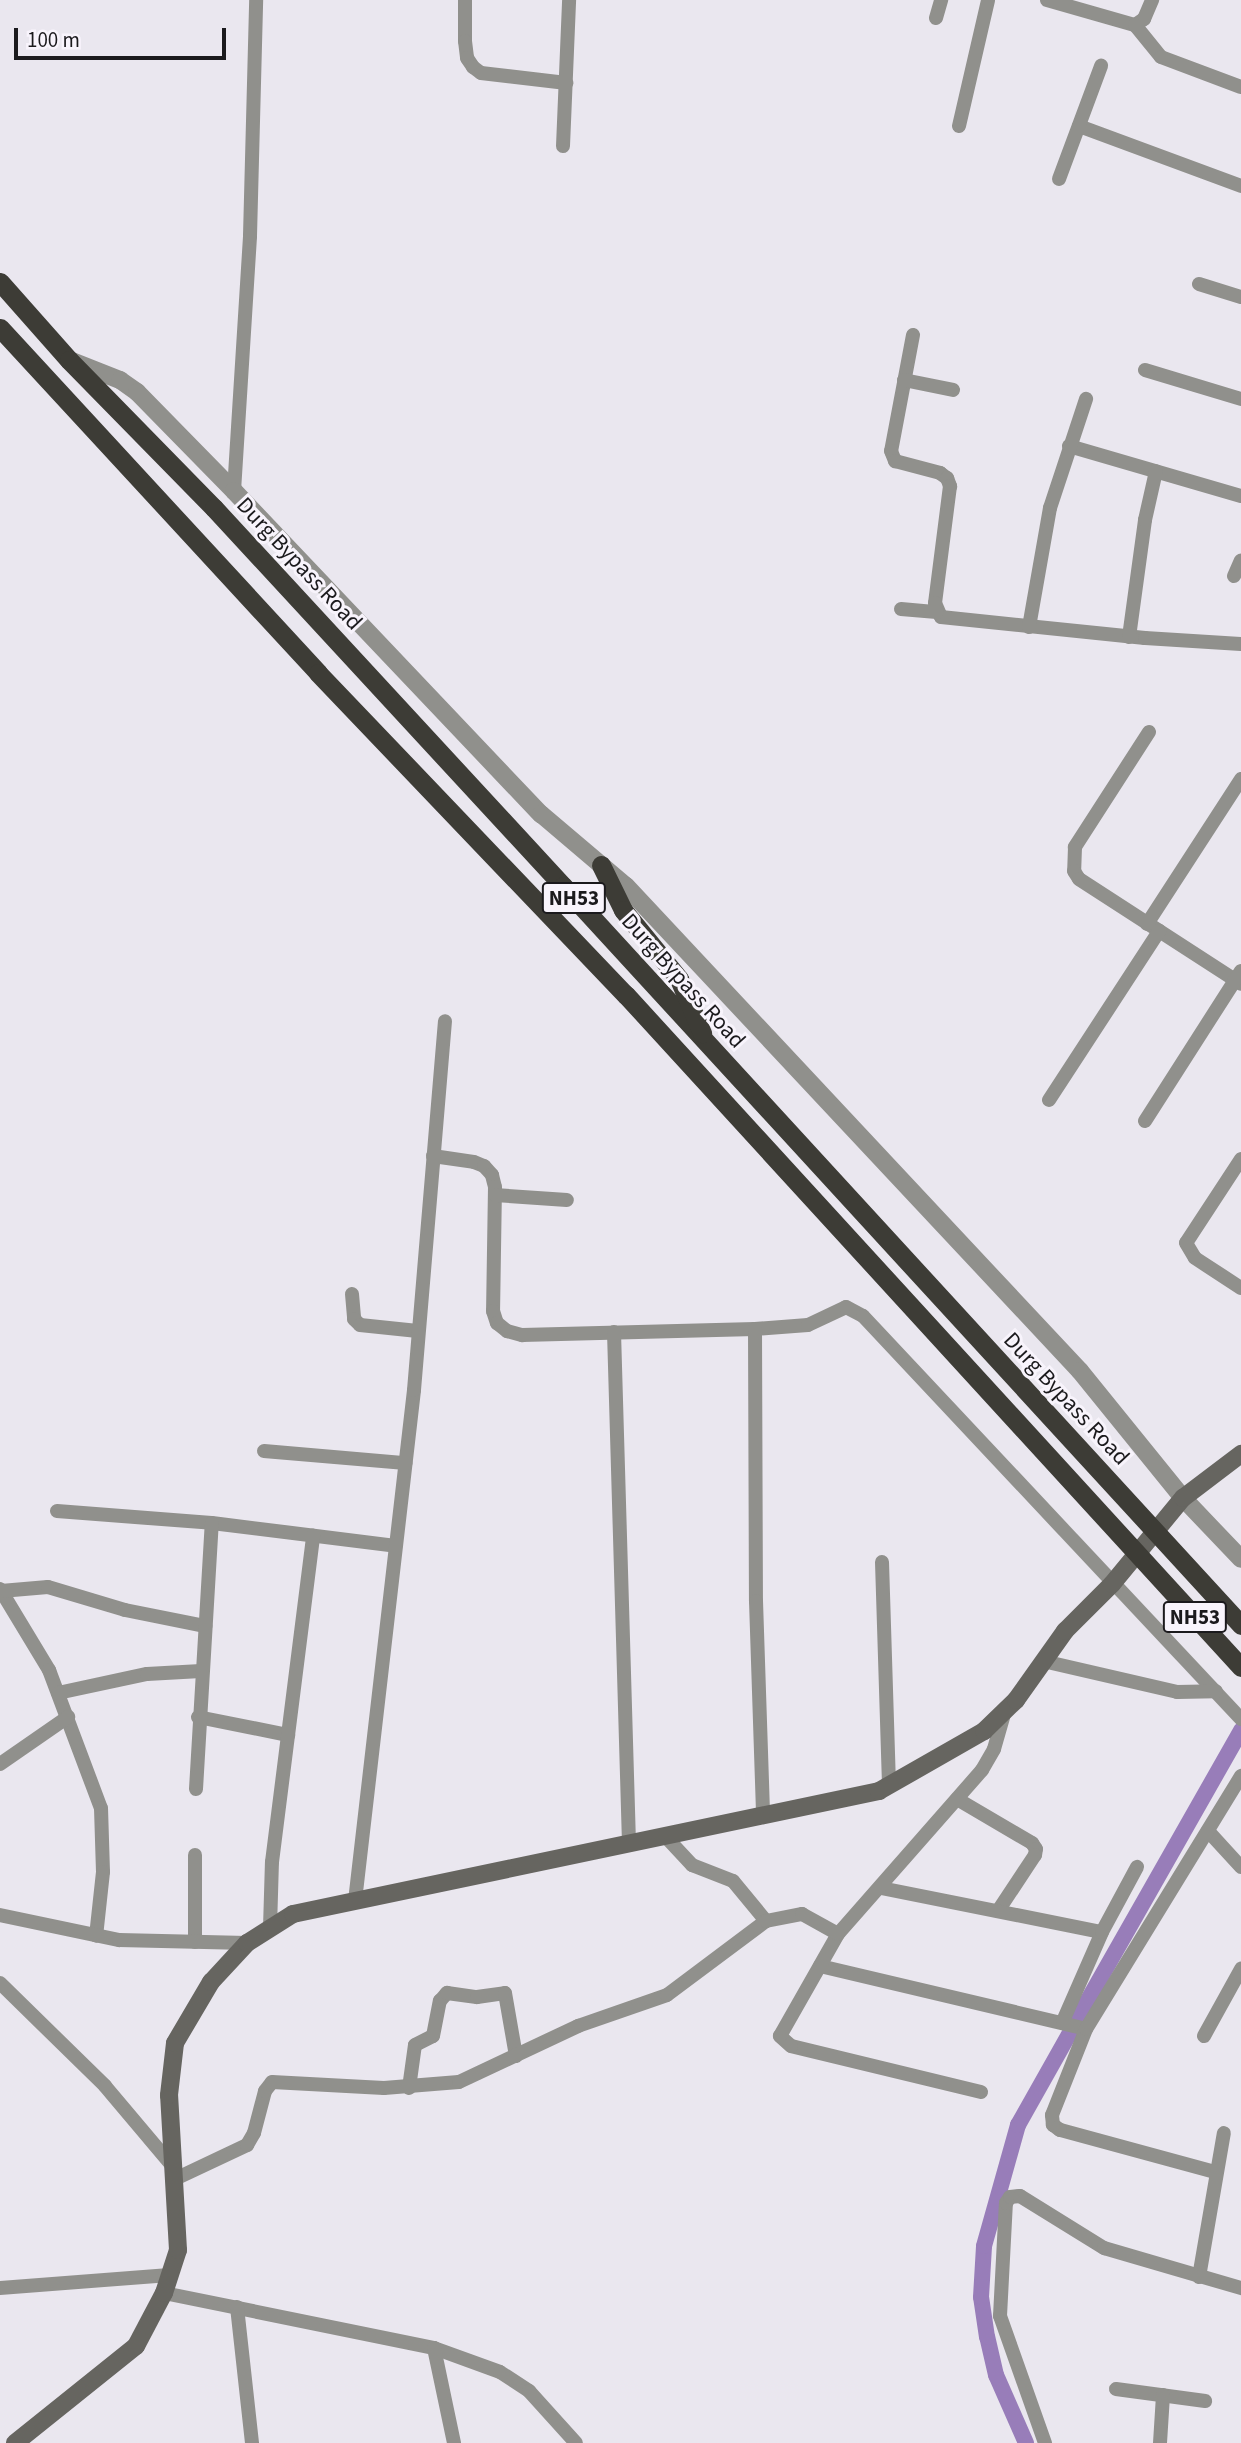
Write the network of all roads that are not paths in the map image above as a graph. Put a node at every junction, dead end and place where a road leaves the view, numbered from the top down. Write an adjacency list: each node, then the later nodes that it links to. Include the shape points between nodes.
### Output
1 (256, 0): 31 (street, via 250,236)
2 (465, 0): 11 (street, via 467,58 473,67 481,73)
3 (569, 0): 11 (street)
4 (941, 0): 8 (street)
5 (988, 0): 14 (street)
6 (1047, 0): 9 (street)
7 (1152, 0): 9 (street, via 1144,19)
8 (936, 18)
9 (1135, 25): 12 (street, via 1161,57)
10 (1101, 66): 13 (street)
11 (566, 83): 15 (street)
12 (1241, 87)
13 (1079, 125): 16 (street); 17 (street)
14 (959, 126)
15 (563, 146)
16 (1059, 179)
17 (1241, 186)
18 (0, 282): 23 (highway, Durg Bypass Road / NH53)
19 (1199, 284): 20 (street)
20 (1241, 297)
21 (0, 328): 73 (highway, NH53, via 318,673 626,995)
22 (913, 335): 25 (street)
23 (69, 360): 31 (street, via 120,380); 46 (highway, Durg Bypass Road / NH53, via 214,508)
24 (1145, 370): 28 (street)
25 (904, 380): 26 (street); 36 (street, via 892,435 895,461 940,473 950,486)
26 (953, 390)
27 (1086, 398): 29 (street)
28 (1241, 399)
29 (1069, 446): 30 (street); 37 (street, via 1050,508)
30 (1156, 471): 32 (street); 38 (street)
31 (234, 491): 42 (street, via 541,814)
32 (1241, 496)
33 (1241, 560): 34 (street)
34 (1234, 576)
35 (901, 610): 36 (street)
36 (937, 612): 37 (street, via 951,620)
37 (1029, 627): 38 (street)
38 (1129, 636): 39 (street)
39 (1241, 644)
40 (1149, 732): 43 (street, via 1073,857 1079,879)
41 (1241, 779): 43 (street)
42 (601, 865): 46 (highway, via 623,910 679,979); 61 (street, via 645,906 1070,1361)
43 (1153, 928): 44 (street); 47 (street)
44 (1239, 979): 48 (street)
45 (445, 1021): 49 (street)
46 (703, 1039): 70 (highway, Durg Bypass Road / NH53)
47 (1049, 1100)
48 (1145, 1121)
49 (433, 1156): 51 (street, via 484,1166 492,1175); 56 (street)
50 (1241, 1159): 53 (street, via 1186,1243 1195,1258)
51 (495, 1195): 52 (street); 57 (street, via 496,1323 522,1335)
52 (567, 1200)
53 (1241, 1287)
54 (352, 1294): 56 (street, via 354,1319 360,1325)
55 (755, 1329): 57 (street); 68 (street, via 808,1325 846,1307 863,1315); 87 (street)
56 (418, 1331): 60 (street)
57 (614, 1332): 90 (street)
58 (264, 1451): 60 (street)
59 (1241, 1454): 61 (main road)
60 (405, 1463): 65 (street)
61 (1183, 1498): 66 (street); 68 (main road)
62 (57, 1511): 63 (street)
63 (212, 1523): 64 (street); 71 (street)
64 (313, 1536): 65 (street); 81 (street)
65 (396, 1546): 95 (street)
66 (1241, 1559)
67 (882, 1562): 84 (street)
68 (1112, 1584): 72 (main road, via 1087,1606); 75 (street)
69 (1, 1590): 71 (street, via 48,1587 125,1610); 76 (street)
70 (1241, 1625)
71 (205, 1626): 74 (street)
72 (1043, 1661): 75 (street, via 1177,1692); 77 (main road)
73 (1241, 1667)
74 (201, 1671): 76 (street, via 147,1674); 79 (street)
75 (1216, 1692): 80 (street)
76 (58, 1693): 78 (street)
77 (1005, 1710): 84 (main road, via 984,1731); 86 (street, via 989,1760)
78 (68, 1717): 82 (street); 102 (street, via 101,1808 103,1872)
79 (198, 1717): 81 (street); 85 (street)
80 (1241, 1719)
81 (288, 1735): 99 (street, via 272,1862)
82 (0, 1765)
83 (1241, 1776): 88 (street)
84 (889, 1785): 87 (main road)
85 (195, 1789)
86 (957, 1799): 94 (street); 96 (street, via 1036,1849)
87 (763, 1816): 89 (main road)
88 (1208, 1831): 93 (street); 109 (street)
89 (666, 1836): 90 (main road); 98 (street, via 692,1865 733,1881)
90 (629, 1843): 95 (main road)
91 (195, 1855): 103 (street)
92 (1137, 1867): 100 (street)
93 (1241, 1867)
94 (881, 1888): 96 (street); 101 (street)
95 (355, 1901): 99 (main road, via 293,1914)
96 (998, 1911): 100 (street)
97 (0, 1916): 102 (street)
98 (766, 1922): 101 (street, via 802,1914); 111 (street, via 667,1996 578,2026)
99 (270, 1928): 104 (main road)
100 (1102, 1932): 108 (street)
101 (838, 1934): 105 (street)
102 (96, 1936): 103 (street)
103 (195, 1942): 104 (street)
104 (247, 1943): 116 (main road, via 211,1982 175,2043 169,2095)
105 (820, 1966): 108 (street); 113 (street, via 781,2031 785,2043)
106 (1241, 1969): 110 (street)
107 (0, 1983): 116 (street, via 105,2086)
108 (1063, 2021): 109 (street)
109 (1086, 2028): 115 (street, via 1052,2115 1056,2128)
110 (1204, 2036)
111 (516, 2056): 112 (street, via 459,2081); 112 (street, via 505,1993 477,1997 447,1993 440,2001 433,2036 415,2045)
112 (409, 2088): 116 (street, via 272,2082 247,2144)
113 (981, 2092)
114 (1224, 2133): 115 (street)
115 (1215, 2172): 118 (street)
116 (174, 2174): 117 (main road, via 178,2249)
117 (170, 2275): 119 (street); 121 (main road)
118 (1199, 2277): 120 (street); 131 (street, via 1104,2248 1020,2196 1008,2199 1000,2316)
119 (0, 2288)
120 (1241, 2288)
121 (164, 2293): 122 (street); 127 (main road, via 136,2346)
122 (237, 2307): 123 (street); 128 (street)
123 (434, 2348): 129 (street); 130 (street, via 500,2372 529,2391)
124 (1116, 2389): 125 (street)
125 (1163, 2395): 126 (street); 132 (street)
126 (1205, 2400)
127 (24, 2440)
128 (252, 2443)
129 (454, 2443)
130 (576, 2443)
131 (1045, 2443)
132 (1160, 2443)

